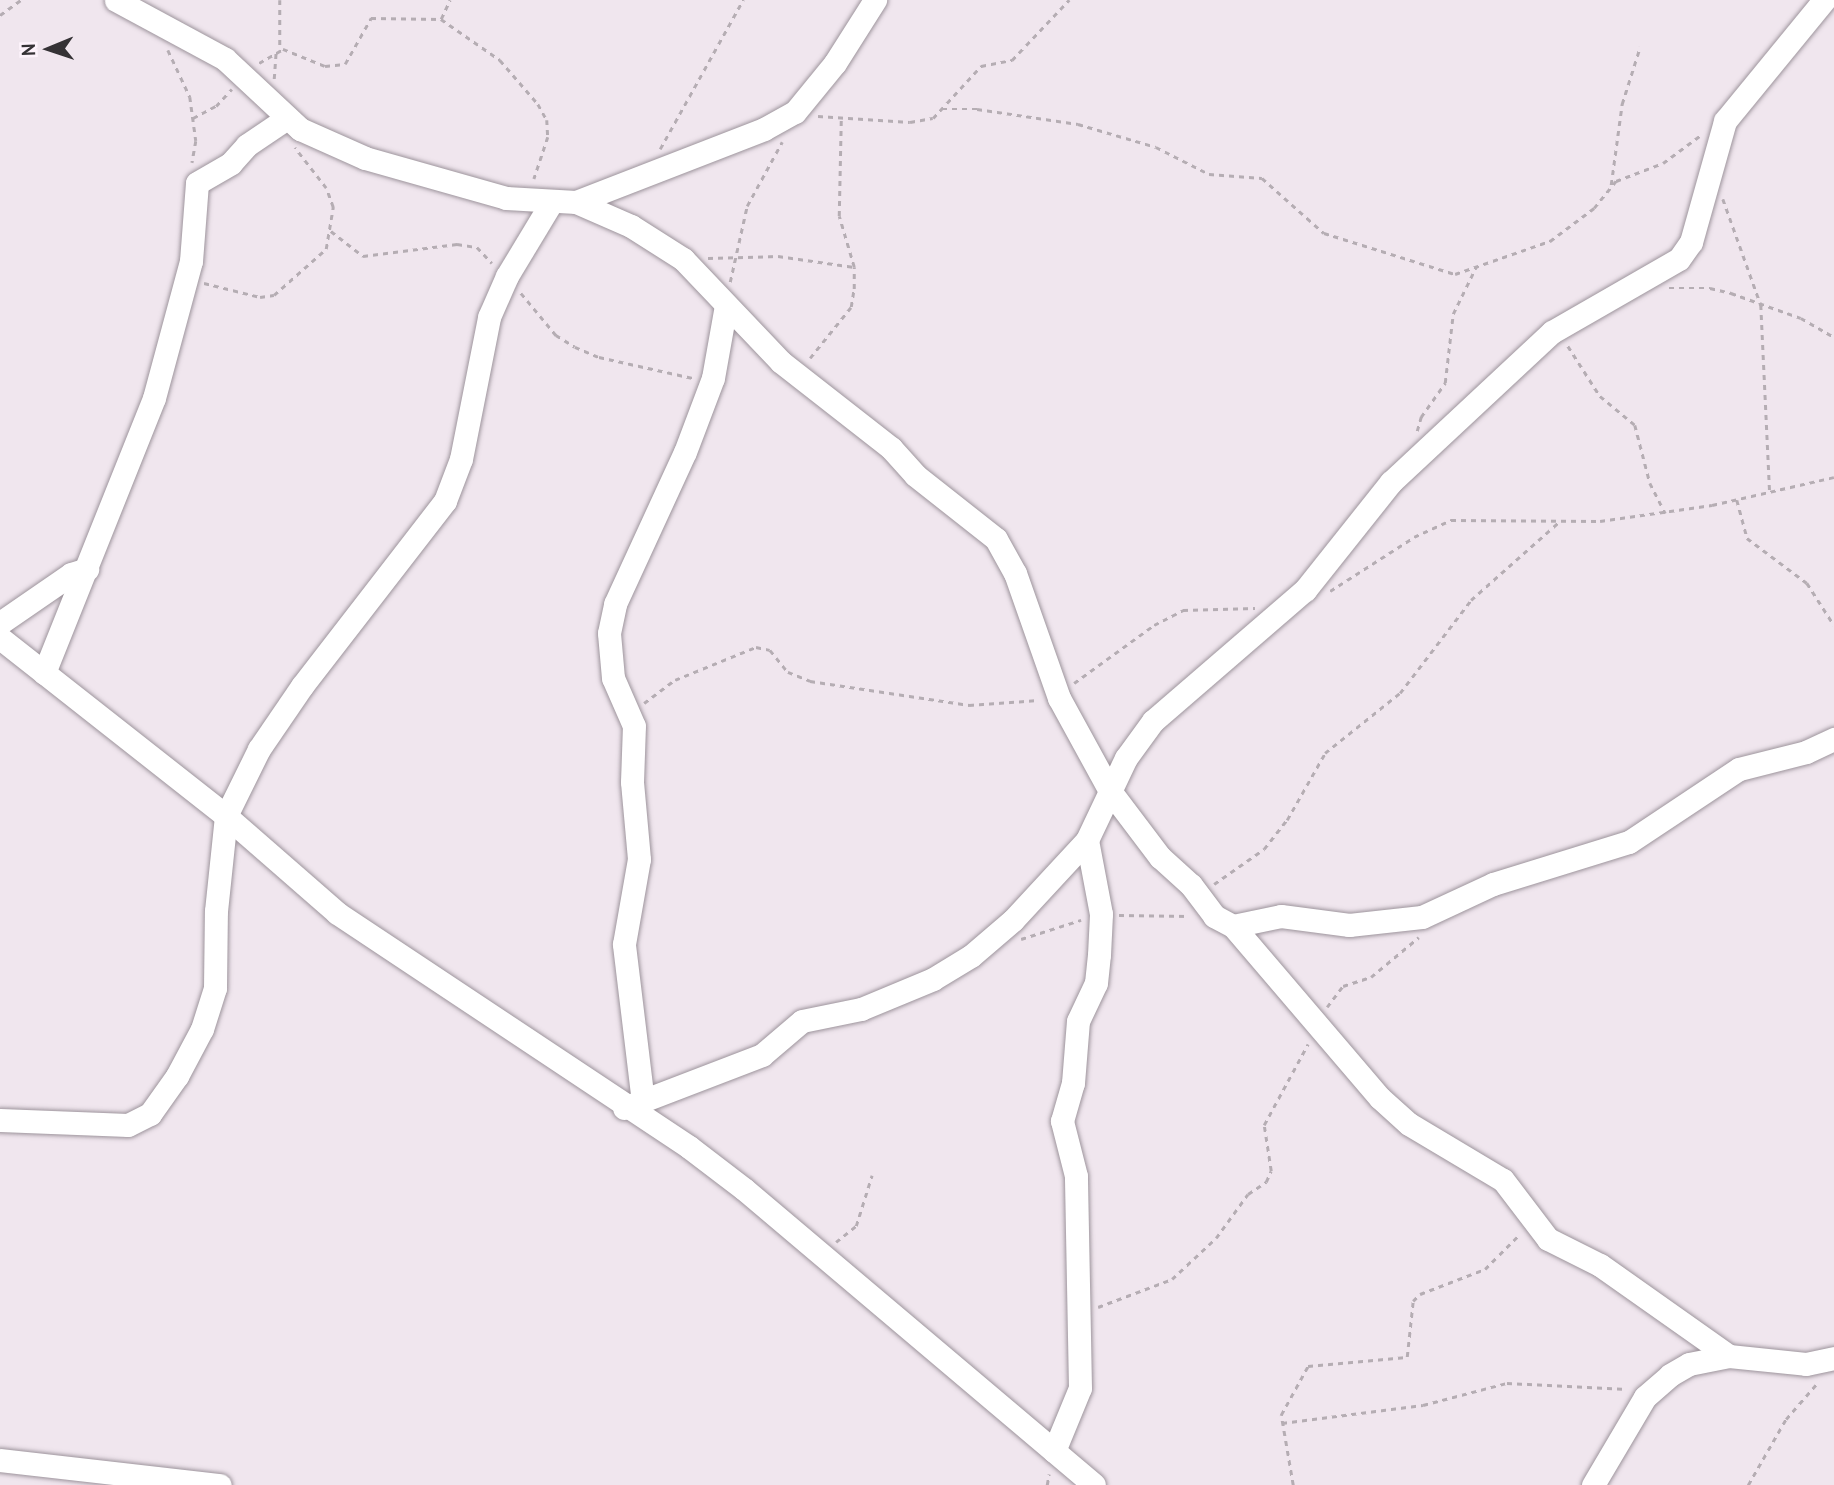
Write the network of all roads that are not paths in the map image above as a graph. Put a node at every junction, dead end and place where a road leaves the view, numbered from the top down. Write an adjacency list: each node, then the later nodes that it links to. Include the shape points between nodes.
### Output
1 (116, 0): 4 (street, via 211,50)
2 (875, 0): 6 (street, via 835,63 795,112 764,130)
3 (1824, 0): 13 (street, via 1726,121 1690,242 1679,259 1552,332 1391,482 1312,581 1153,721 1126,758)
4 (283, 119): 5 (street, via 365,158 527,202); 8 (street, via 231,163 202,177 194,189 187,280 154,398 113,492)
5 (551, 202): 6 (street); 14 (street, via 507,275 481,345 461,459 445,501 302,686 259,749)
6 (576, 202): 7 (street, via 631,226 683,260)
7 (726, 305): 13 (street, via 797,374 992,533 1015,573 1058,696); 17 (street, via 713,377 685,452 615,604 609,633 612,678 631,712 639,859 624,944)
8 (87, 569): 9 (street, via 72,574); 11 (street)
9 (0, 623)
10 (0, 638): 11 (street)
11 (44, 673): 14 (street)
12 (1834, 739): 16 (street, via 1739,769 1629,842 1493,884 1422,917 1349,925 1281,916)
13 (1110, 791): 15 (street); 16 (street, via 1160,857)
14 (226, 816): 17 (street, via 337,913); 18 (street, via 211,1006 177,1076 155,1108 139,1121 119,1126)
15 (1087, 840): 17 (street, via 1013,920 952,968 862,1009 802,1021 762,1055); 21 (street, via 1101,914 1096,983 1078,1021 1073,1083 1062,1116 1076,1175 1077,1401)
16 (1224, 921): 19 (street, via 1380,1098 1409,1124 1489,1168 1548,1238 1601,1265)
17 (634, 1105): 21 (street, via 821,1250)
18 (0, 1120)
19 (1729, 1356): 20 (street); 25 (street, via 1689,1364 1645,1396)
20 (1828, 1368)
21 (1054, 1451): 24 (street)
22 (0, 1460): 23 (street)
23 (220, 1485)
24 (1094, 1485)
25 (1593, 1485)

